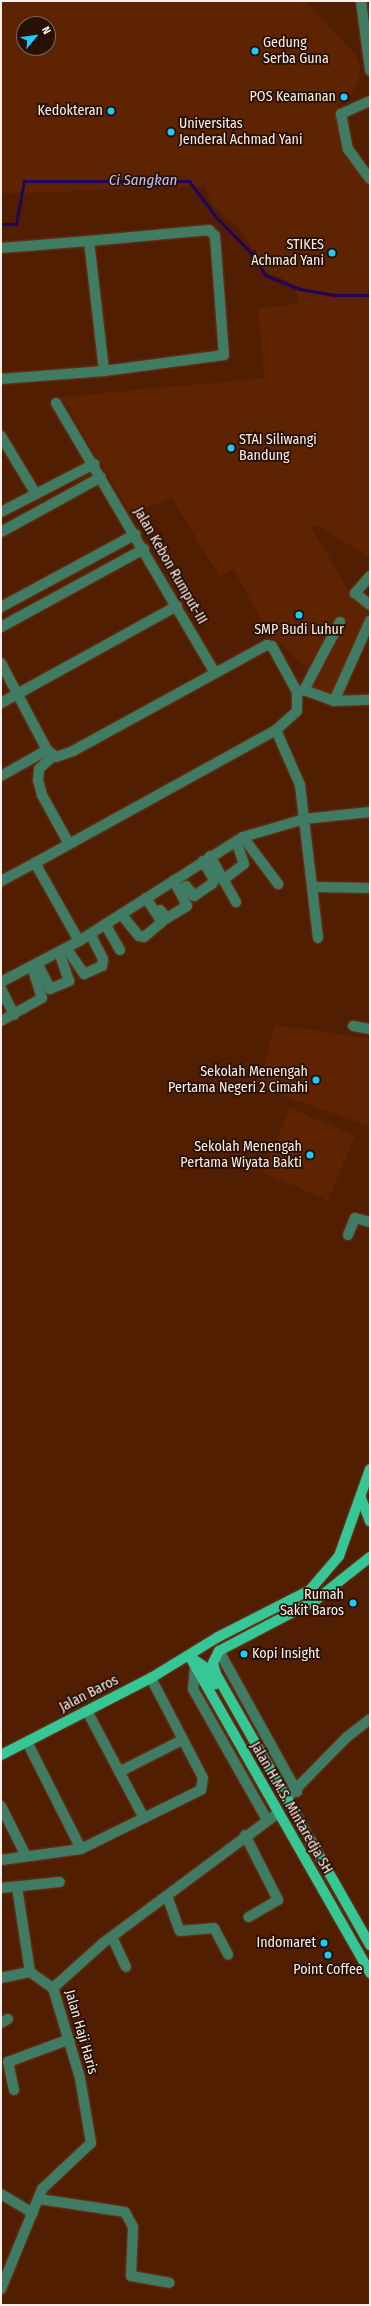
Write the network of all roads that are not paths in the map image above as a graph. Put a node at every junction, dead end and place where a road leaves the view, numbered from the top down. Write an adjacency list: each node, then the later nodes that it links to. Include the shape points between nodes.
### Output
1 (361, 1): 2 (street)
2 (370, 70)
3 (370, 101): 4 (street, via 341,114 348,149)
4 (370, 179)
5 (89, 240): 6 (street); 7 (street); 7 (street, via 209,230 215,236 223,357)
6 (1, 248)
7 (104, 371): 8 (street)
8 (1, 380)
9 (56, 403): 11 (street, Jalan Kebon Rumput-III)
10 (1, 436): 13 (street)
11 (94, 464): 12 (street, Jalan Kebon Rumput-III); 13 (street)
12 (101, 477): 15 (street); 16 (street, Jalan Kebon Rumput-III)
13 (36, 494): 14 (street)
14 (1, 512)
15 (1, 532)
16 (136, 534): 17 (street, Jalan Kebon Rumput-III); 21 (street)
17 (144, 549): 20 (street, Jalan Kebon Rumput-III); 24 (street)
18 (370, 576): 19 (street, via 355,593)
19 (370, 605)
20 (177, 606): 26 (street, Jalan Kebon Rumput-III); 28 (street)
21 (1, 607)
22 (370, 621): 30 (street)
23 (340, 622): 27 (street)
24 (1, 627)
25 (1, 664): 28 (street)
26 (214, 671): 27 (street, via 269,645); 33 (street, via 73,751)
27 (300, 691): 30 (street); 32 (street, via 297,711)
28 (18, 694): 31 (street); 33 (street)
29 (370, 700): 30 (street)
30 (334, 701)
31 (1, 703)
32 (276, 730): 36 (street, via 300,785); 38 (street)
33 (50, 753): 34 (street); 38 (street, via 39,769 38,780 42,795)
34 (1, 776)
35 (370, 812): 36 (street)
36 (304, 819): 37 (street); 45 (street)
37 (239, 839): 39 (street); 42 (street, via 244,864); 44 (street)
38 (69, 844): 40 (street)
39 (206, 858): 41 (street); 41 (street, via 214,880 206,888 192,896); 42 (street)
40 (35, 863): 43 (street); 53 (street)
41 (177, 878): 47 (street); 47 (street, via 188,901 185,907 167,918)
42 (223, 880): 48 (street)
43 (1, 881)
44 (278, 884)
45 (315, 887): 46 (street); 52 (street)
46 (370, 888)
47 (148, 896): 49 (street); 49 (street, via 162,922 144,937 139,936)
48 (236, 902)
49 (122, 914): 50 (street)
50 (105, 924): 51 (street); 55 (street)
51 (90, 934): 53 (street); 54 (street, via 103,959 102,966 84,974)
52 (318, 938)
53 (79, 941): 54 (street)
54 (62, 950): 56 (street); 56 (street, via 69,981 50,989)
55 (120, 950)
56 (34, 965): 57 (street); 59 (street, via 43,996)
57 (1, 982)
58 (1, 989): 59 (street)
59 (14, 1015): 60 (street)
60 (1, 1021)
61 (353, 1026): 62 (street)
62 (370, 1029)
63 (370, 1222): 64 (street, via 355,1218)
64 (348, 1234)
65 (370, 1469): 66 (main road, Jalan Baros)
66 (361, 1498): 67 (main road); 68 (main road, Jalan Baros)
67 (370, 1521)
68 (339, 1556): 70 (main road, via 345,1565); 72 (main road, Jalan Baros, via 310,1590 218,1637)
69 (370, 1557): 70 (main road)
70 (356, 1566): 71 (main road, via 316,1600)
71 (219, 1651): 75 (main road, Jalan H.M.S. Mintaredja SH, via 214,1659 214,1669); 82 (street)
72 (190, 1657): 73 (main road, Jalan H.M.S. Mintaredja SH); 74 (main road, Jalan Baros); 75 (main road, via 198,1660 213,1682)
73 (195, 1667): 85 (main road, Jalan H.M.S. Mintaredja SH); 87 (street, via 193,1689)
74 (151, 1678): 76 (main road, Jalan Baros); 78 (street)
75 (227, 1693): 83 (main road, Jalan H.M.S. Mintaredja SH)
76 (87, 1711): 79 (main road, Jalan Baros); 81 (street)
77 (370, 1719): 82 (street, via 336,1747)
78 (182, 1740): 81 (street); 86 (street, via 203,1778 202,1787)
79 (27, 1742): 80 (main road, Jalan Baros); 89 (street)
80 (1, 1755)
81 (119, 1772): 86 (street)
82 (297, 1792): 83 (street)
83 (286, 1799): 98 (main road, Jalan H.M.S. Mintaredja SH)
84 (1, 1806): 90 (street)
85 (277, 1814): 87 (street, Jalan Haji Haris); 101 (main road, Jalan H.M.S. Mintaredja SH)
86 (144, 1818): 89 (street)
87 (267, 1820): 88 (street, Jalan Haji Haris)
88 (245, 1836): 95 (street, Jalan Haji Haris); 96 (street, via 278,1900)
89 (81, 1849): 90 (street)
90 (26, 1856): 91 (street)
91 (1, 1860)
92 (60, 1882): 93 (street)
93 (17, 1887): 94 (street); 102 (street)
94 (1, 1888)
95 (167, 1896): 97 (street, Jalan Haji Haris); 99 (street, via 180,1930 214,1928)
96 (248, 1917)
97 (112, 1937): 100 (street); 104 (street, Jalan Haji Haris)
98 (370, 1945)
99 (228, 1954)
100 (126, 1967)
101 (370, 1971)
102 (30, 1972): 103 (street); 104 (street)
103 (1, 1978)
104 (53, 1988): 105 (street, Jalan Haji Haris)
105 (70, 2039): 106 (street, via 8,2062); 108 (street, Jalan Haji Haris, via 91,2143 45,2185)
106 (14, 2090)
107 (1, 2194): 109 (street)
108 (39, 2199): 109 (street, Jalan Haji Haris); 110 (street, via 125,2212 133,2227 131,2276)
109 (33, 2212): 111 (street, Jalan Haji Haris)
110 (169, 2283)
111 (1, 2289)

